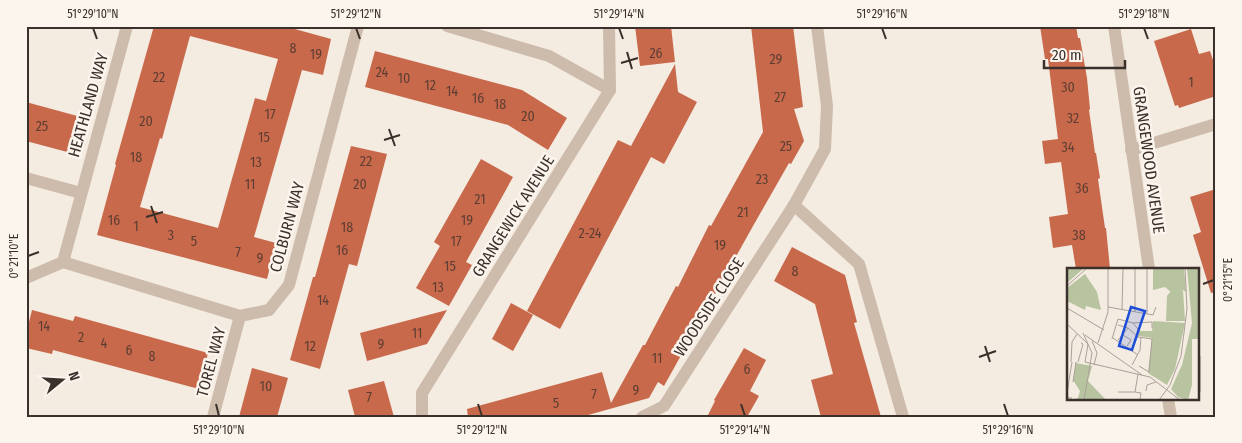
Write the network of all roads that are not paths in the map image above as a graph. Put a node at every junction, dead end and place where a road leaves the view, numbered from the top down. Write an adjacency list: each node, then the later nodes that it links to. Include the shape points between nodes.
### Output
1 (127, 26): 11 (street, HEATHLAND WAY)
2 (358, 26): 16 (street, COLBURN WAY, via 289,285 269,310)
3 (447, 26): 7 (street, via 548,56)
4 (610, 26): 7 (street)
5 (817, 26): 12 (street, WOODSIDE CLOSE, via 828,106 825,149)
6 (1114, 26): 9 (street, GRANGEWOOD AVENUE)
7 (610, 90): 19 (street, GRANGEWICK AVENUE, via 422,393)
8 (1216, 124): 9 (street)
9 (1131, 150): 14 (street, GRANGEWOOD AVENUE)
10 (26, 178): 11 (street)
11 (81, 192): 13 (street, HEATHLAND WAY)
12 (794, 205): 20 (street, WOODSIDE CLOSE, via 664,406); 21 (street, via 859,264)
13 (63, 262): 15 (street); 16 (street, COLBURN WAY)
14 (1149, 268)
15 (26, 278)
16 (240, 316): 18 (street, TOREL WAY)
17 (1168, 400): 22 (street)
18 (213, 417)
19 (422, 417)
20 (642, 417)
21 (903, 417)
22 (1171, 417)

